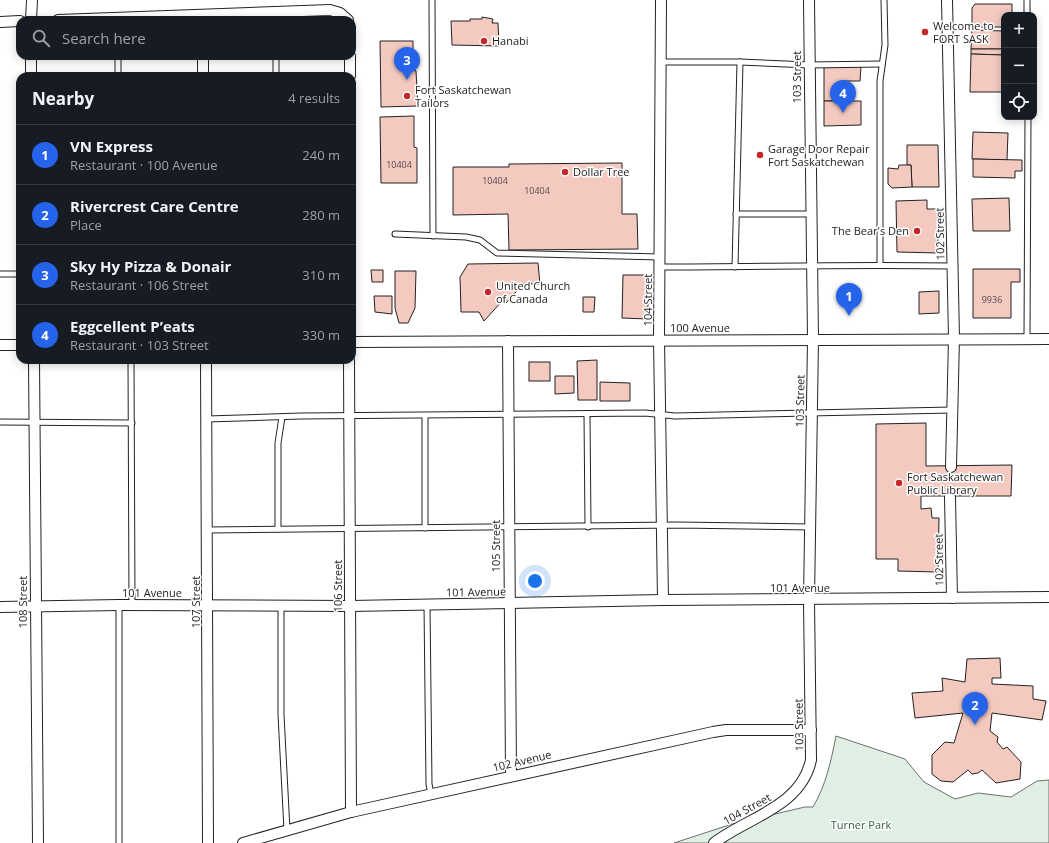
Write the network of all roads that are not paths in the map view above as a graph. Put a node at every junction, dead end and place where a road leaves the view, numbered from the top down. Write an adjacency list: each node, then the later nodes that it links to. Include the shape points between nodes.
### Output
1 (32, 0): 9 (street)
2 (432, 0): 32 (lane)
3 (661, 0): 19 (street, 104 Street)
4 (809, 0): 22 (street, 103 Street)
5 (884, 0): 21 (lane, via 885,45)
6 (947, 0): 35 (street, 102 Street)
7 (1027, 0): 8 (lane)
8 (1028, 12)
9 (30, 16)
10 (275, 16): 11 (street, via 330,10)
11 (343, 16)
12 (0, 22): 13 (street)
13 (16, 22)
14 (31, 60): 23 (street)
15 (118, 60): 24 (lane)
16 (203, 60): 25 (street)
17 (276, 60): 26 (lane)
18 (350, 60): 27 (street)
19 (661, 62): 20 (lane); 33 (street, 104 Street)
20 (740, 62): 22 (lane); 29 (lane)
21 (882, 64): 22 (lane); 34 (lane)
22 (809, 65): 30 (street, 103 Street)
23 (31, 72)
24 (118, 72)
25 (203, 72)
26 (276, 72)
27 (350, 72)
28 (1028, 120): 42 (lane)
29 (736, 214): 30 (lane); 36 (lane)
30 (811, 214): 37 (street, 103 Street)
31 (395, 234): 32 (lane)
32 (433, 236): 33 (lane, via 480,240 497,253)
33 (660, 257): 38 (street, 104 Street)
34 (880, 264): 35 (lane); 37 (lane)
35 (953, 266): 41 (street, 102 Street)
36 (735, 267): 37 (lane); 38 (lane)
37 (811, 267): 45 (street, 103 Street)
38 (660, 268): 44 (street, 104 Street)
39 (0, 274): 40 (lane)
40 (16, 274)
41 (954, 338): 42 (street, 100 Avenue); 45 (street, 100 Avenue); 54 (street, 102 Street)
42 (1027, 339): 43 (street, 100 Avenue)
43 (1049, 339)
44 (659, 340): 45 (street, 100 Avenue); 46 (street, 100 Avenue); 59 (street, 104 Street)
45 (813, 340): 55 (street, 103 Street)
46 (508, 341): 47 (street, 100 Avenue); 57 (street, 105 Street)
47 (356, 342)
48 (0, 345): 49 (street)
49 (16, 345)
50 (34, 364): 64 (street, 108 Street)
51 (132, 364): 65 (lane)
52 (206, 364): 62 (street, 107 Street)
53 (349, 364): 61 (street, 106 Street)
54 (952, 410): 55 (lane); 66 (street, 102 Street)
55 (812, 412): 59 (lane); 71 (street, 103 Street)
56 (588, 414): 57 (lane); 59 (lane, via 645,413); 70 (lane)
57 (508, 415): 58 (lane); 69 (street, 105 Street)
58 (426, 416): 61 (lane); 72 (lane)
59 (660, 416): 68 (street, 104 Street)
60 (282, 417): 61 (lane); 62 (lane); 74 (lane, via 278,443)
61 (349, 417): 75 (street, 106 Street)
62 (207, 419): 73 (street, 107 Street)
63 (0, 422): 64 (lane)
64 (34, 422): 65 (lane); 86 (street, 108 Street)
65 (132, 423): 83 (lane)
66 (951, 467)
67 (950, 497): 77 (street, 102 Street)
68 (662, 526): 70 (lane); 71 (lane); 78 (street, 104 Street)
69 (508, 527): 70 (lane); 72 (lane); 81 (street, 105 Street)
70 (588, 527)
71 (810, 527): 79 (street, 103 Street)
72 (425, 528): 75 (lane)
73 (207, 530): 74 (lane); 80 (street, 107 Street)
74 (278, 530): 75 (lane)
75 (350, 530): 87 (street, 106 Street)
76 (1049, 597): 77 (street, 101 Avenue)
77 (952, 598): 79 (street, 101 Avenue)
78 (663, 600): 79 (street, 101 Avenue); 81 (street, 101 Avenue)
79 (809, 600): 89 (street, 103 Street)
80 (208, 604): 83 (street, 101 Avenue); 84 (street, 101 Avenue); 97 (street, 107 Street)
81 (508, 604): 85 (street, 101 Avenue); 90 (street, 105 Street)
82 (118, 605): 83 (street, 101 Avenue); 86 (street, 101 Avenue); 96 (lane)
83 (132, 605)
84 (282, 605): 87 (street, 101 Avenue); 94 (lane, via 281,715)
85 (426, 605): 87 (street, 101 Avenue); 91 (lane)
86 (35, 606): 88 (street, 101 Avenue); 95 (street, 108 Street)
87 (351, 606): 93 (street, 106 Street)
88 (0, 607)
89 (811, 730): 90 (street, 102 Avenue, via 726,730); 92 (street, 103 Street, via 812,751 809,768)
90 (511, 775): 91 (street, 102 Avenue)
91 (431, 794): 93 (street, 102 Avenue)
92 (791, 796): 99 (street, 104 Street)
93 (350, 812): 94 (street, 102 Avenue)
94 (287, 830): 98 (street, 102 Avenue)
95 (38, 843)
96 (119, 843)
97 (208, 843)
98 (243, 843)
99 (714, 843)

